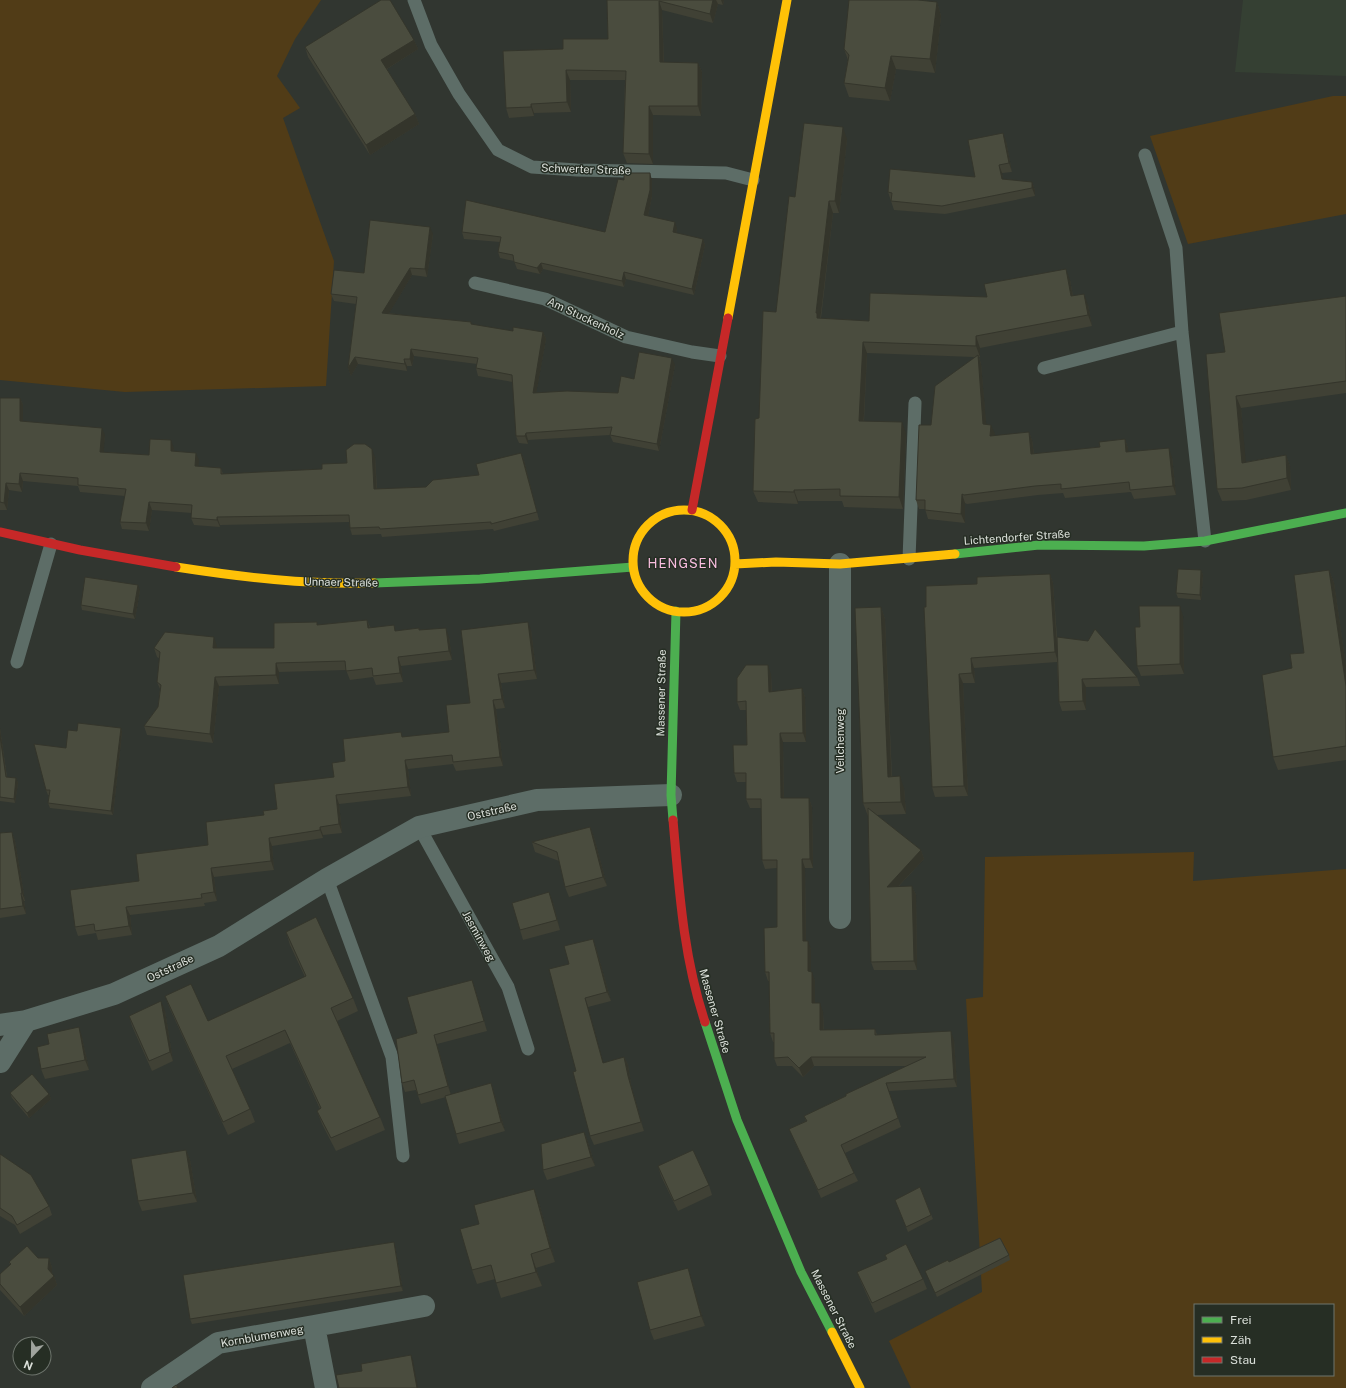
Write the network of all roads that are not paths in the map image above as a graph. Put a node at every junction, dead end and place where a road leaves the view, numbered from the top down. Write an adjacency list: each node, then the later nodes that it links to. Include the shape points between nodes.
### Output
1 (414, 0): 4 (lane, Schwerter Straße, via 431,45 498,150 532,167 726,173)
2 (787, 0): 4 (main road)
3 (1145, 155): 6 (lane, via 1176,248)
4 (754, 180): 7 (main road)
5 (475, 283): 7 (lane, Am Stuckenholz, via 545,299 626,338)
6 (1182, 332): 8 (lane); 13 (lane)
7 (720, 356): 10 (main road)
8 (1044, 368)
9 (915, 403): 15 (lane)
10 (692, 510): 16 (main road, via 705,514 717,522 727,534 733,548); 18 (main road, via 669,512 644,528 636,541 632,556)
11 (1346, 513): 13 (main road, Lichtendorfer Straße)
12 (0, 532): 14 (main road, Unnaer Straße)
13 (1205, 541): 15 (main road, Lichtendorfer Straße, via 1144,546 1039,545)
14 (51, 544): 18 (main road, Unnaer Straße, via 148,563 242,576 326,583 422,582); 20 (lane)
15 (909, 559): 17 (main road, Lichtendorfer Straße)
16 (734, 564): 17 (main road, Lichtendorfer Straße); 19 (main road, via 730,580 722,594 709,605 693,611)
17 (840, 564): 24 (street, Veilchenweg)
18 (633, 567): 19 (main road, via 639,586 649,598 662,607)
19 (676, 611): 21 (main road, Massener Straße)
20 (17, 662)
21 (671, 795): 22 (street, Oststraße, via 537,800); 34 (main road, Massener Straße, via 680,905 690,970 700,1008 737,1120 795,1258)
22 (419, 827): 23 (street, Oststraße); 27 (lane, Jasminweg, via 508,987)
23 (327, 879): 25 (street, Oststraße, via 219,946 114,994); 29 (lane, via 392,1057)
24 (840, 918)
25 (26, 1021): 26 (street, Oststraße); 28 (street)
26 (0, 1025)
27 (528, 1049)
28 (0, 1062)
29 (403, 1156)
30 (424, 1306): 31 (street, Kornblumenweg)
31 (314, 1326): 32 (street, Kornblumenweg, via 218,1343); 33 (street, Kornblumenweg)
32 (152, 1388)
33 (326, 1388)
34 (860, 1388)

